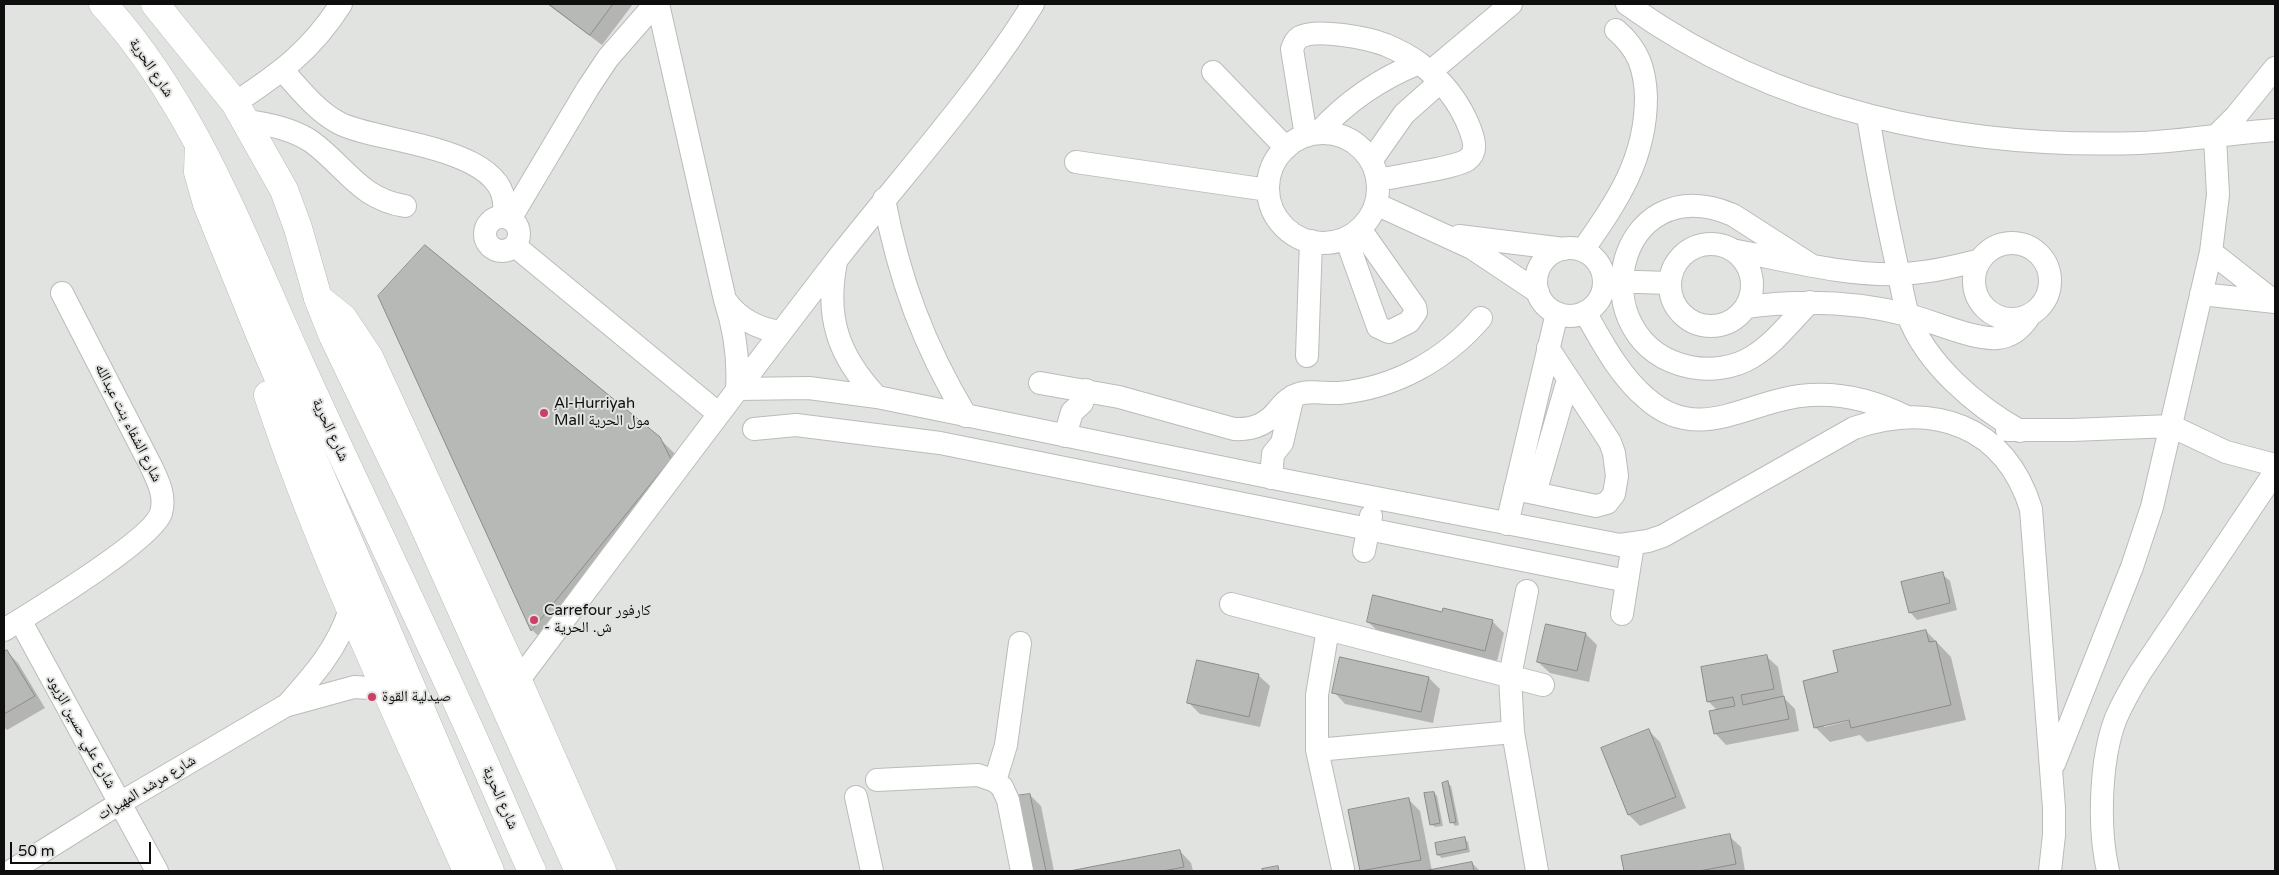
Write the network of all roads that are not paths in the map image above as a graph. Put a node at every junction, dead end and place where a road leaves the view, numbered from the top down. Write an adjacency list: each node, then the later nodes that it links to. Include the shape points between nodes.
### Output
1 (103, 4): 18 (main road, شارع الحرية, via 153,66)
2 (155, 4): 13 (main road)
3 (341, 4): 10 (street, via 318,35)
4 (657, 4): 26 (street, via 608,58); 43 (street)
5 (1033, 4): 23 (street, via 995,62)
6 (1511, 4): 12 (street)
7 (1627, 4): 14 (street, via 1682,40 1743,72 1791,92)
8 (1616, 30): 30 (street, via 1628,40 1644,69 1646,113 1643,136 1627,181 1611,210)
9 (2275, 68): 17 (street, via 2256,94)
10 (283, 71): 13 (street); 26 (street, via 316,107 339,123 355,130 446,152 477,167 500,188)
11 (1214, 72): 19 (street)
12 (1430, 72): 16 (street, via 1398,71 1358,95); 16 (street, via 1403,53 1369,40 1332,34 1299,37 1292,49); 21 (street); 21 (street, via 1458,104 1467,121 1473,139 1473,154 1461,162)
13 (241, 112): 25 (street, via 302,136 366,192 385,202); 42 (main road, via 284,190)
14 (1868, 116): 17 (street, via 1940,131 2044,142 2140,143); 36 (street)
15 (2275, 130): 17 (street)
16 (1312, 135): 19 (street); 21 (street, via 1339,136 1358,145)
17 (2215, 137): 32 (street, via 2218,195)
18 (199, 145): 53 (main road, via 198,172 204,197); 104 (main road, شارع الحرية)
19 (1286, 148): 22 (street, via 1272,167)
20 (1076, 162): 22 (street)
21 (1375, 171): 24 (street)
22 (1268, 190): 28 (street, via 1274,213 1281,223)
23 (884, 199): 34 (street); 63 (street, via 910,302 936,362)
24 (1376, 204): 27 (street); 28 (street, via 1367,222 1353,234 1329,242)
25 (405, 206)
26 (507, 218): 29 (street, via 516,224 519,231); 29 (street, via 495,218 489,223 485,237 488,244 501,252)
27 (1448, 235): 30 (street); 39 (street)
28 (1311, 242): 55 (street)
29 (515, 246): 62 (street)
30 (1573, 249): 37 (street, via 1598,262); 39 (street, via 1547,257 1541,264 1536,283)
31 (1732, 250): 35 (street); 38 (street, via 1712,244 1692,249 1676,263); 46 (street, via 1747,266 1751,276 1752,286)
32 (2211, 252): 41 (street); 45 (street)
33 (1980, 260): 36 (street); 50 (street, via 1975,289 1984,306 2000,317 2010,319); 50 (street, via 1986,252 2004,243 2024,244 2041,255 2047,264 2051,283 2044,302)
34 (836, 261): 52 (street); 60 (street, via 832,303 840,345 850,364)
35 (1811, 265): 36 (street); 37 (street, via 1734,215 1720,209 1691,206 1663,213 1641,230)
36 (1899, 274): 49 (street)
37 (1612, 281): 38 (street); 44 (street, via 1622,295 1630,321 1647,344 1670,360 1697,368 1726,367 1752,357); 47 (street)
38 (1670, 283): 46 (street, via 1674,304 1699,324 1720,325 1739,315)
39 (1538, 292): 48 (street, via 1549,308)
40 (62, 293): 84 (street, شارع الشفاء بنت عبدالله, via 151,466 162,491 163,503 160,516 134,545)
41 (2201, 294): 45 (street); 65 (street)
42 (318, 298): 88 (main road, via 343,318 366,351); 105 (main road)
43 (725, 300): 52 (street, via 749,323); 58 (street, via 735,335)
44 (1810, 302): 46 (street); 49 (street, via 1860,306)
45 (2275, 302)
46 (1746, 307)
47 (1585, 312): 48 (street, via 1576,315); 64 (street, via 1607,351 1637,390 1669,413 1711,420 1784,399 1820,394 1874,402)
48 (1557, 313): 54 (street)
49 (1908, 315): 50 (street, via 1990,338 2013,333); 68 (street, via 1930,353 1954,382 1985,409)
50 (2030, 315)
51 (1481, 318): 59 (street, via 1434,361 1398,378 1358,390)
52 (781, 332): 58 (street)
53 (261, 337): 82 (main road, via 268,393); 103 (main road)
54 (1548, 348): 56 (street); 73 (street)
55 (1307, 356)
56 (1568, 380): 73 (street); 73 (street, via 1610,442 1617,476 1614,494 1606,503 1596,506)
57 (1040, 383): 61 (street)
58 (737, 390): 60 (street, via 809,388); 62 (street)
59 (1293, 396): 61 (street, via 1260,426 1242,430); 72 (street, via 1282,443 1274,454)
60 (877, 397): 63 (street)
61 (1084, 397): 69 (street, via 1072,412)
62 (719, 414): 88 (street)
63 (966, 416): 69 (street)
64 (1906, 417): 67 (street, via 1939,419); 77 (street, via 1888,418 1854,428 1663,536)
65 (2171, 426): 68 (street); 70 (street, via 2226,452); 94 (street, via 2138,550)
66 (754, 428): 76 (street, via 796,425 922,440)
67 (1969, 429): 68 (street); 94 (street, via 2008,460 2018,475 2031,508)
68 (2020, 431)
69 (1074, 438): 72 (street)
70 (2275, 464)
71 (2275, 472): 111 (street, via 2126,695 2116,719 2106,761 2102,823)
72 (1279, 479): 74 (street)
73 (1525, 491): 75 (street)
74 (1375, 498): 75 (street); 76 (street)
75 (1507, 524): 77 (street, via 1606,543)
76 (1368, 529): 78 (street); 79 (street)
77 (1633, 544): 79 (street)
78 (1364, 551)
79 (1627, 581): 83 (street)
80 (1527, 591): 87 (street)
81 (1231, 604): 85 (street)
82 (350, 609): 90 (main road); 91 (street, شارع مرشد المهيرات, via 328,657)
83 (1622, 614)
84 (12, 625): 98 (street, شارع علي حسين الزيود)
85 (1328, 629): 87 (street); 93 (street, via 1317,695)
86 (1020, 643): 96 (street, via 1006,745)
87 (1510, 676): 89 (street); 92 (street)
88 (518, 681): 106 (main road)
89 (1543, 685)
90 (387, 689): 91 (street, شارع مرشد المهيرات, via 354,687); 102 (main road)
91 (285, 706): 98 (street, شارع مرشد المهيرات)
92 (1513, 732): 93 (street); 109 (street)
93 (1317, 750): 99 (street)
94 (2052, 770): 110 (street, via 2054,835)
95 (877, 780): 96 (street, via 978,775)
96 (995, 781): 108 (street, via 1008,800)
97 (856, 797): 107 (street)
98 (120, 803): 100 (street, شارع مرشد المهيرات); 101 (street, شارع علي حسين الزيود)
99 (1343, 869)
100 (11, 871)
101 (157, 871)
102 (467, 871)
103 (490, 871)
104 (532, 871)
105 (579, 871)
106 (602, 871)
107 (872, 871)
108 (1022, 871)
109 (1537, 871)
110 (2050, 871)
111 (2108, 871)

